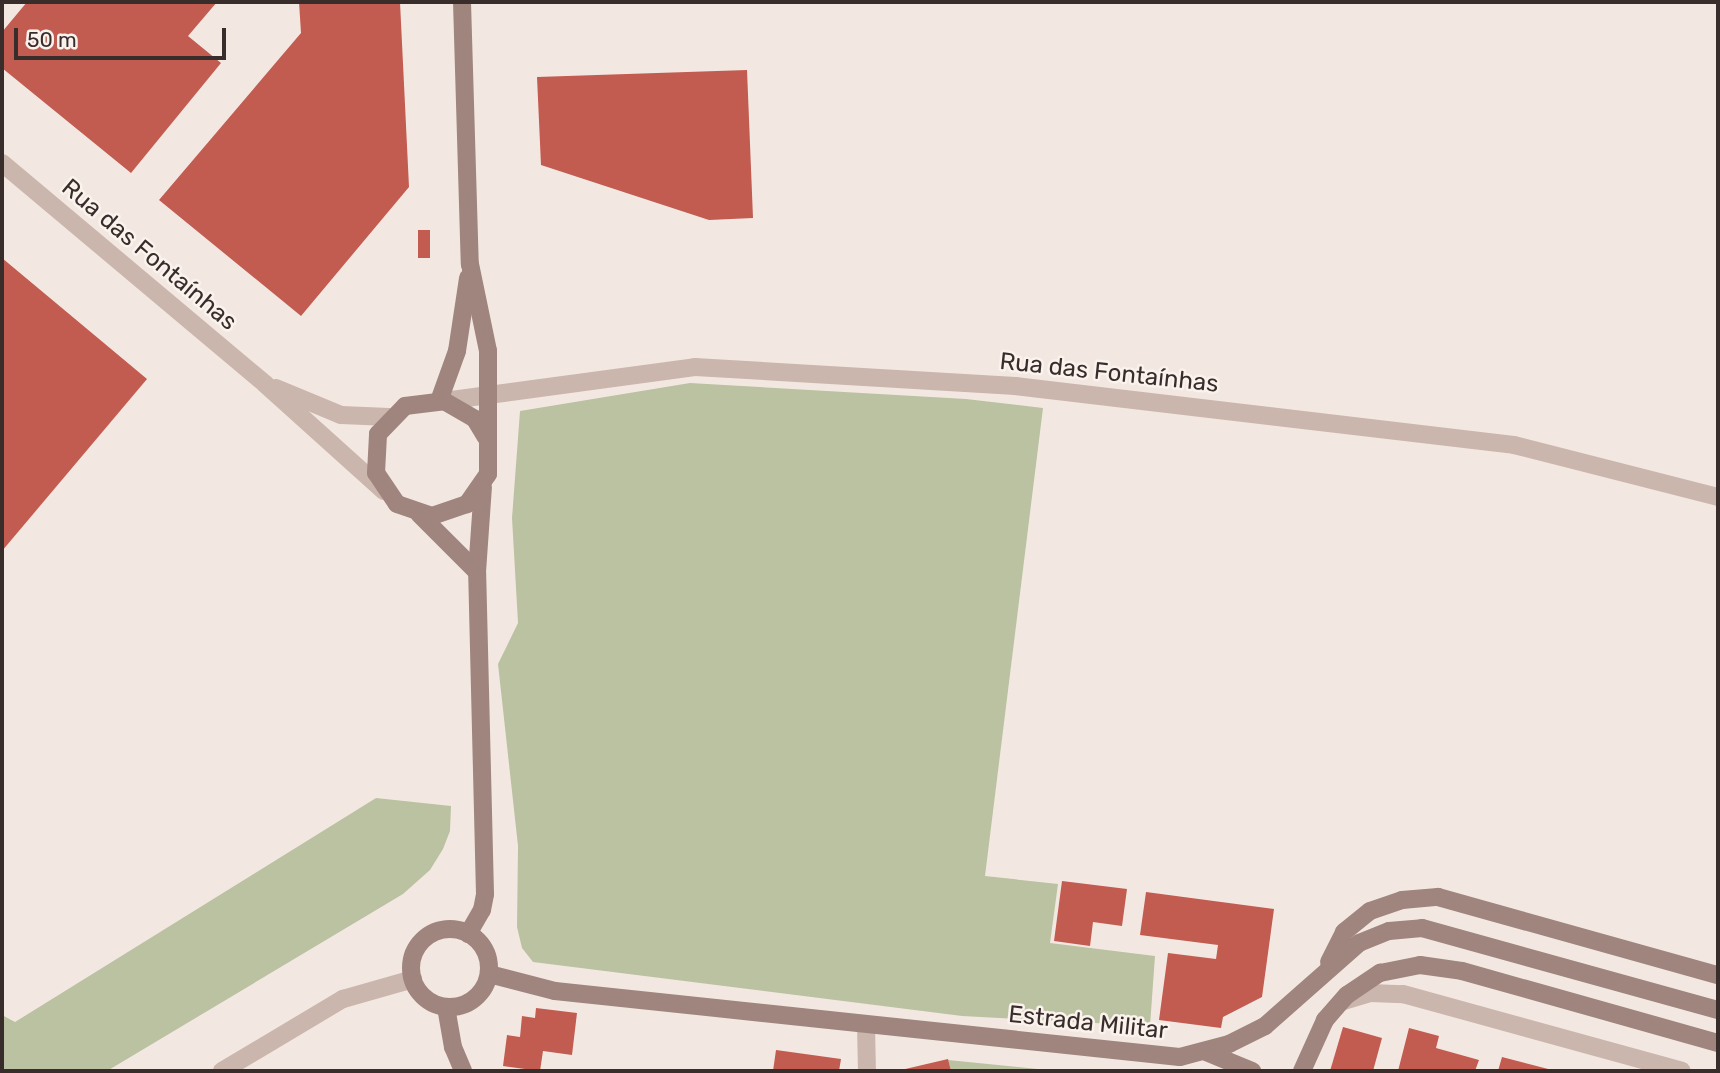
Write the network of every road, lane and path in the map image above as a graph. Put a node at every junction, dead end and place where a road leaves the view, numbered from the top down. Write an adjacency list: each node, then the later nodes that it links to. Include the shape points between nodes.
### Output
1 (462, 2): 3 (street)
2 (2, 163): 4 (street, Rua das Fontaínhas)
3 (470, 264): 5 (street, via 488,351); 6 (street, via 457,351)
4 (265, 384): 7 (street, via 341,415); 10 (street, Rua das Fontaínhas)
5 (488, 394): 6 (street, Rua das Fontaínhas); 8 (street); 11 (street, Rua das Fontaínhas, via 695,367 1015,386 1514,444)
6 (442, 401): 7 (street, via 405,406); 8 (street, via 463,408)
7 (389, 417): 10 (street, via 374,453)
8 (486, 437): 9 (street, via 490,456)
9 (483, 484): 12 (street, via 467,504 450,513); 13 (street)
10 (384, 491): 12 (street, via 397,504)
11 (1718, 497)
12 (419, 514): 13 (street)
13 (477, 572): 14 (street, via 485,894 482,910)
14 (468, 933): 16 (street, via 487,955); 18 (street, via 446,930 426,938 413,956)
15 (1326, 968): 17 (street, via 1344,932 1362,916 1402,900 1438,897); 21 (street, Estrada Militar, via 1374,936 1422,928); 24 (street, Estrada Militar, via 1290,1009 1265,1026)
16 (489, 974): 20 (street, via 479,996 458,1007); 22 (street, Estrada Militar, via 555,991)
17 (1718, 975)
18 (413, 979): 20 (street, via 425,998); 25 (street, via 343,999)
19 (1338, 1003): 23 (street, via 1380,974 1420,965 1442,967); 29 (street, via 1315,1038); 30 (street, via 1370,993 1404,994)
20 (446, 1007): 26 (street, via 453,1047)
21 (1718, 1010)
22 (866, 1025): 24 (street, Estrada Militar, via 1138,1055); 27 (street)
23 (1718, 1044)
24 (1206, 1052): 28 (street)
25 (222, 1071)
26 (463, 1071)
27 (867, 1071)
28 (1252, 1071)
29 (1302, 1071)
30 (1682, 1071)

